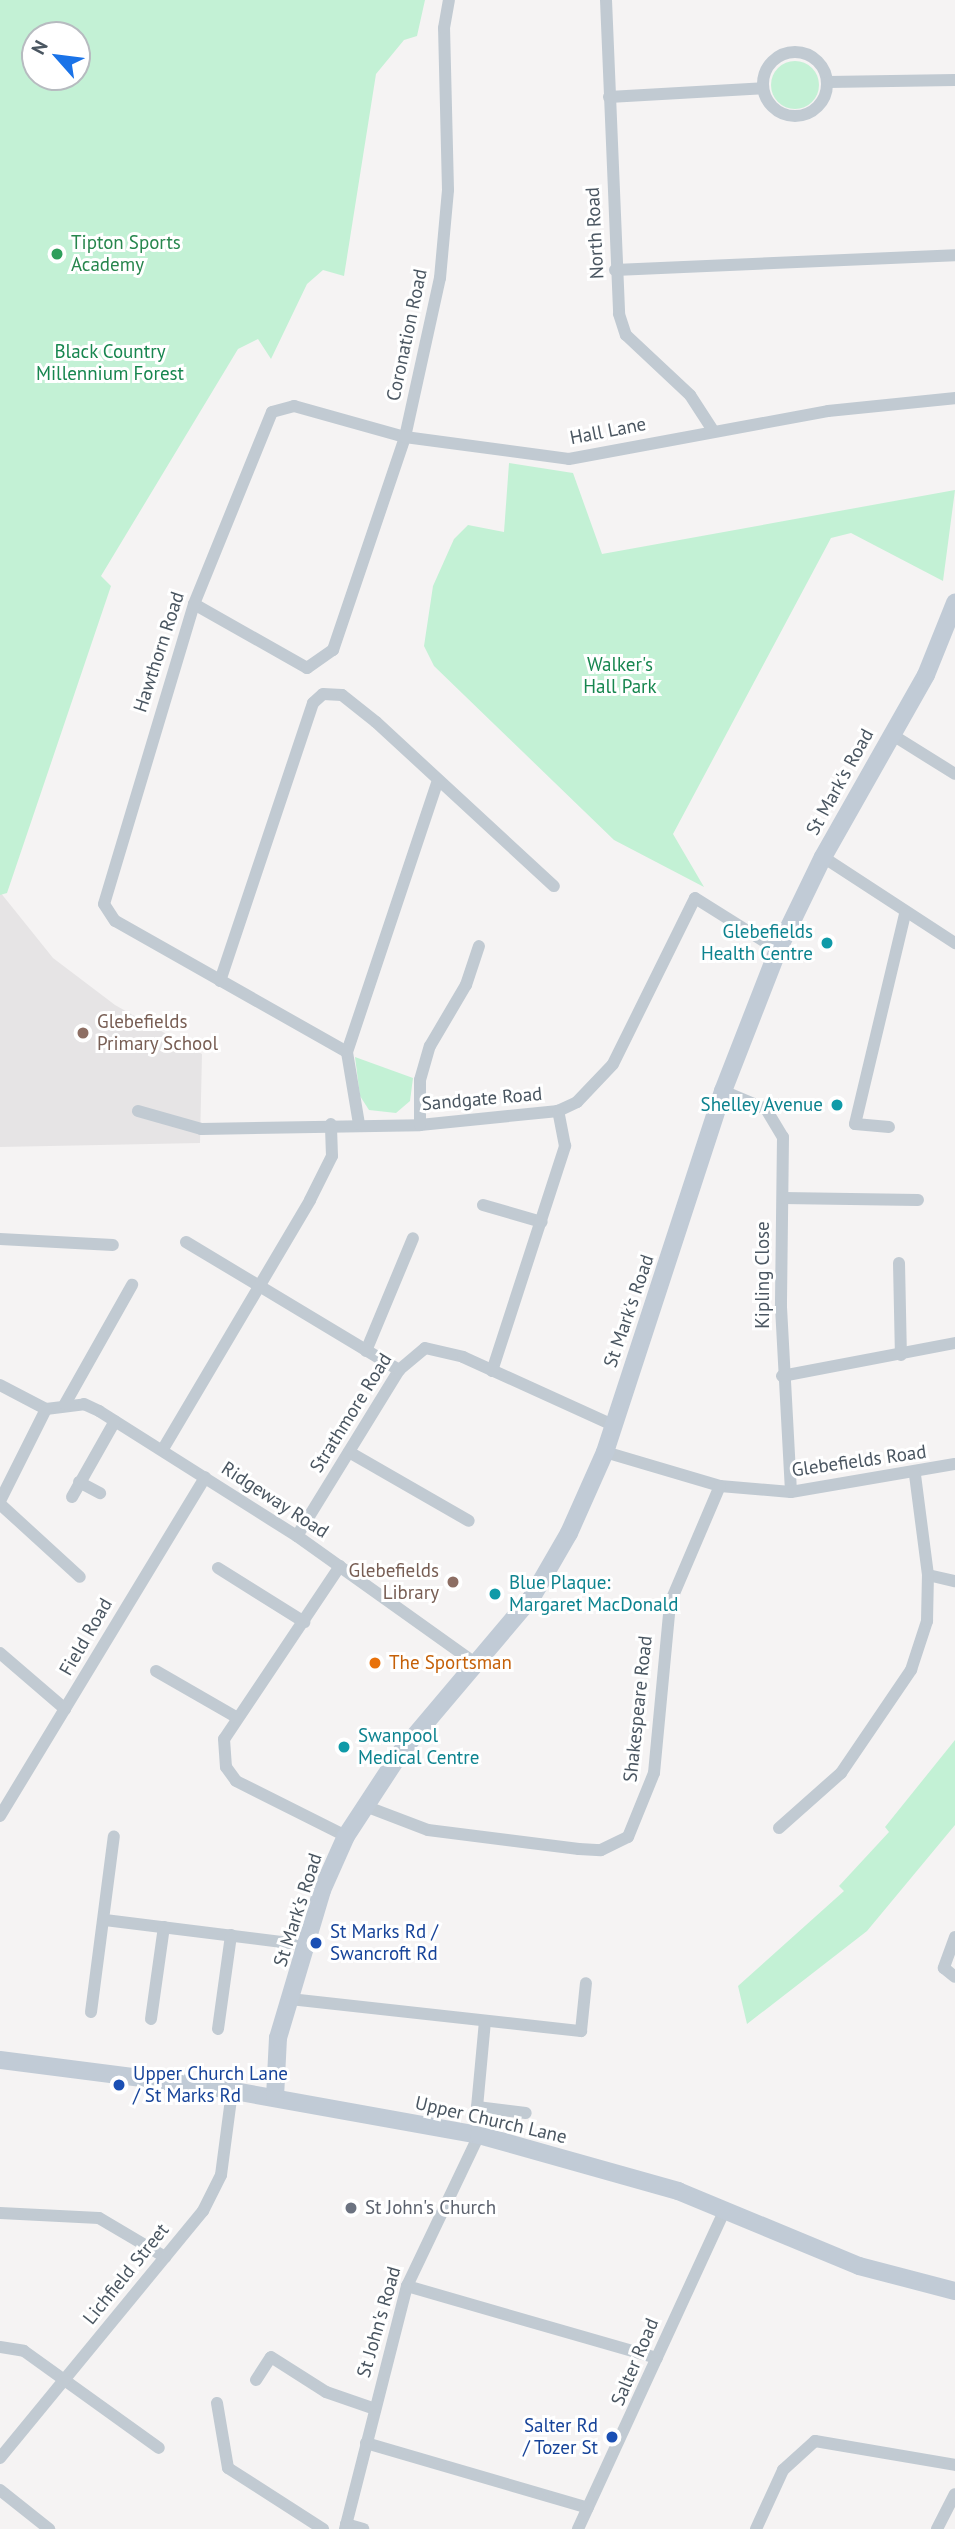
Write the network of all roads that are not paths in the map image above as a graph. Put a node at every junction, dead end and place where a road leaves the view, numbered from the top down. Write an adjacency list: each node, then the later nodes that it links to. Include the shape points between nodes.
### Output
1 (449, 0): 12 (street, Coronation Road, via 445,237)
2 (606, 0): 6 (street, North Road)
3 (955, 80): 4 (street)
4 (828, 82): 5 (street, via 814,111 798,117 782,114); 5 (street, via 816,60 792,52 770,64)
5 (763, 89): 6 (street)
6 (609, 97): 8 (street, North Road)
7 (955, 255): 8 (street)
8 (615, 271): 11 (street, North Road, via 626,335 690,395)
9 (955, 398): 11 (street, Hall Lane)
10 (272, 412): 12 (street, Hall Lane, via 294,405); 14 (street, Hawthorn Road)
11 (712, 429): 12 (street, Hall Lane, via 569,459)
12 (405, 437): 14 (street, Coronation Road, via 332,650 322,662 307,668)
13 (955, 603): 15 (street, St Mark's Road, via 926,675)
14 (194, 604): 24 (street, Hawthorn Road, via 104,892 106,911)
15 (891, 734): 16 (street); 18 (street, St Mark's Road)
16 (955, 774)
17 (439, 780): 19 (street); 24 (street, via 342,695 323,694 313,703); 25 (street)
18 (823, 857): 20 (street); 23 (street, St Mark's Road)
19 (554, 886)
20 (905, 914): 21 (street); 32 (street, via 855,1124)
21 (955, 943)
22 (478, 946): 31 (street, via 466,985 430,1046 420,1080)
23 (778, 950): 26 (street, St Mark's Road); 28 (street, Sandgate Road, via 695,898 613,1065 577,1102)
24 (220, 981): 25 (street)
25 (348, 1052): 30 (street)
26 (723, 1091): 33 (street, Kipling Close, via 766,1109 780,1127); 54 (street, St Mark's Road)
27 (138, 1111): 29 (street, Sandgate Road, via 201,1129)
28 (558, 1111): 31 (street, Sandgate Road); 36 (street, via 565,1146)
29 (331, 1124): 30 (street, Sandgate Road); 43 (street, via 332,1156)
30 (359, 1124): 31 (street, Sandgate Road)
31 (420, 1125)
32 (889, 1127)
33 (783, 1198): 34 (street); 49 (street, Kipling Close)
34 (918, 1200)
35 (483, 1205): 36 (street)
36 (542, 1222): 48 (street)
37 (412, 1238): 45 (street)
38 (0, 1239): 40 (street)
39 (186, 1242): 43 (street)
40 (113, 1245)
41 (898, 1263): 46 (street)
42 (132, 1285): 51 (street)
43 (261, 1290): 45 (street); 55 (street)
44 (955, 1343): 46 (street)
45 (366, 1351): 47 (street)
46 (901, 1354): 49 (street)
47 (399, 1370): 48 (street, Strathmore Road, via 410,1355 434,1348); 56 (street, Strathmore Road)
48 (492, 1371): 54 (street, Strathmore Road)
49 (782, 1376): 63 (street, Kipling Close)
50 (0, 1385): 52 (street)
51 (65, 1404): 52 (street, Ridgeway Road); 53 (street, Ridgeway Road, via 84,1404)
52 (46, 1409): 66 (street)
53 (115, 1422): 55 (street, Ridgeway Road); 61 (street)
54 (612, 1425): 57 (street, St Mark's Road)
55 (163, 1449): 60 (street, Ridgeway Road)
56 (349, 1452): 67 (street); 68 (street, Strathmore Road)
57 (605, 1452): 62 (street, Glebefields Road); 76 (street, St Mark's Road, via 532,1597)
58 (955, 1464): 59 (street, Glebefields Road)
59 (915, 1475): 63 (street, Glebefields Road); 71 (street)
60 (205, 1477): 68 (street, Ridgeway Road); 78 (street, Field Road)
61 (79, 1482): 64 (street); 65 (street)
62 (720, 1486): 63 (street, Glebefields Road); 80 (street, Shakespeare Road, via 670,1603 654,1773 628,1837 601,1850 579,1849 428,1830)
63 (791, 1492)
64 (100, 1493)
65 (72, 1497)
66 (0, 1503): 72 (street)
67 (469, 1521)
68 (297, 1536): 69 (street, Ridgeway Road)
69 (340, 1566): 74 (street); 76 (street, Ridgeway Road)
70 (218, 1568): 74 (street)
71 (928, 1575): 73 (street); 82 (street, via 927,1621 911,1670 841,1773)
72 (80, 1577)
73 (955, 1581)
74 (304, 1622): 79 (street)
75 (0, 1653): 78 (street)
76 (479, 1666): 80 (street, St Mark's Road, via 401,1752)
77 (156, 1671): 79 (street)
78 (65, 1709): 81 (street, Field Road)
79 (236, 1717): 84 (street, via 224,1739 226,1767 236,1781)
80 (365, 1806): 84 (street, St Mark's Road)
81 (0, 1816)
82 (779, 1828)
83 (114, 1836): 85 (street)
84 (346, 1836): 89 (street, St Mark's Road)
85 (104, 1920): 86 (street); 93 (street)
86 (164, 1927): 87 (street); 94 (street)
87 (231, 1935): 89 (street); 96 (street)
88 (955, 1937): 90 (street, via 944,1968)
89 (305, 1945): 92 (street, St Mark's Road)
90 (955, 1977)
91 (586, 1983): 95 (street, via 581,2031)
92 (290, 1999): 95 (street); 99 (street, St Mark's Road, via 275,2054)
93 (91, 2012)
94 (151, 2019)
95 (485, 2021): 100 (street, via 477,2107)
96 (218, 2029)
97 (0, 2060): 98 (street, Upper Church Lane)
98 (232, 2091): 99 (street, Upper Church Lane); 104 (street, Lichfield Street, via 221,2175 203,2211)
99 (275, 2097): 101 (street, Upper Church Lane)
100 (526, 2113)
101 (479, 2135): 102 (street, Upper Church Lane); 105 (street, St John's Road)
102 (725, 2209): 106 (street, Upper Church Lane, via 859,2266); 108 (street, Salter Road)
103 (0, 2213): 104 (street, via 99,2218)
104 (165, 2257): 109 (street, Lichfield Street)
105 (407, 2286): 108 (street); 112 (street, St John's Road)
106 (955, 2291)
107 (0, 2347): 109 (street, via 24,2351)
108 (657, 2358): 119 (street, Salter Road)
109 (64, 2377): 114 (street); 115 (street, Lichfield Street)
110 (256, 2380): 112 (street, via 271,2357 326,2392)
111 (217, 2403): 122 (street, via 228,2468)
112 (375, 2409): 113 (street, St John's Road)
113 (366, 2443): 119 (street); 120 (street, St John's Road)
114 (159, 2448)
115 (0, 2458)
116 (955, 2465): 125 (street, via 814,2441 783,2470)
117 (0, 2490): 121 (street)
118 (955, 2494): 126 (street)
119 (588, 2508): 124 (street, Salter Road)
120 (346, 2527): 123 (street)
121 (49, 2529)
122 (323, 2529)
123 (363, 2529)
124 (578, 2529)
125 (756, 2529)
126 (937, 2529)

